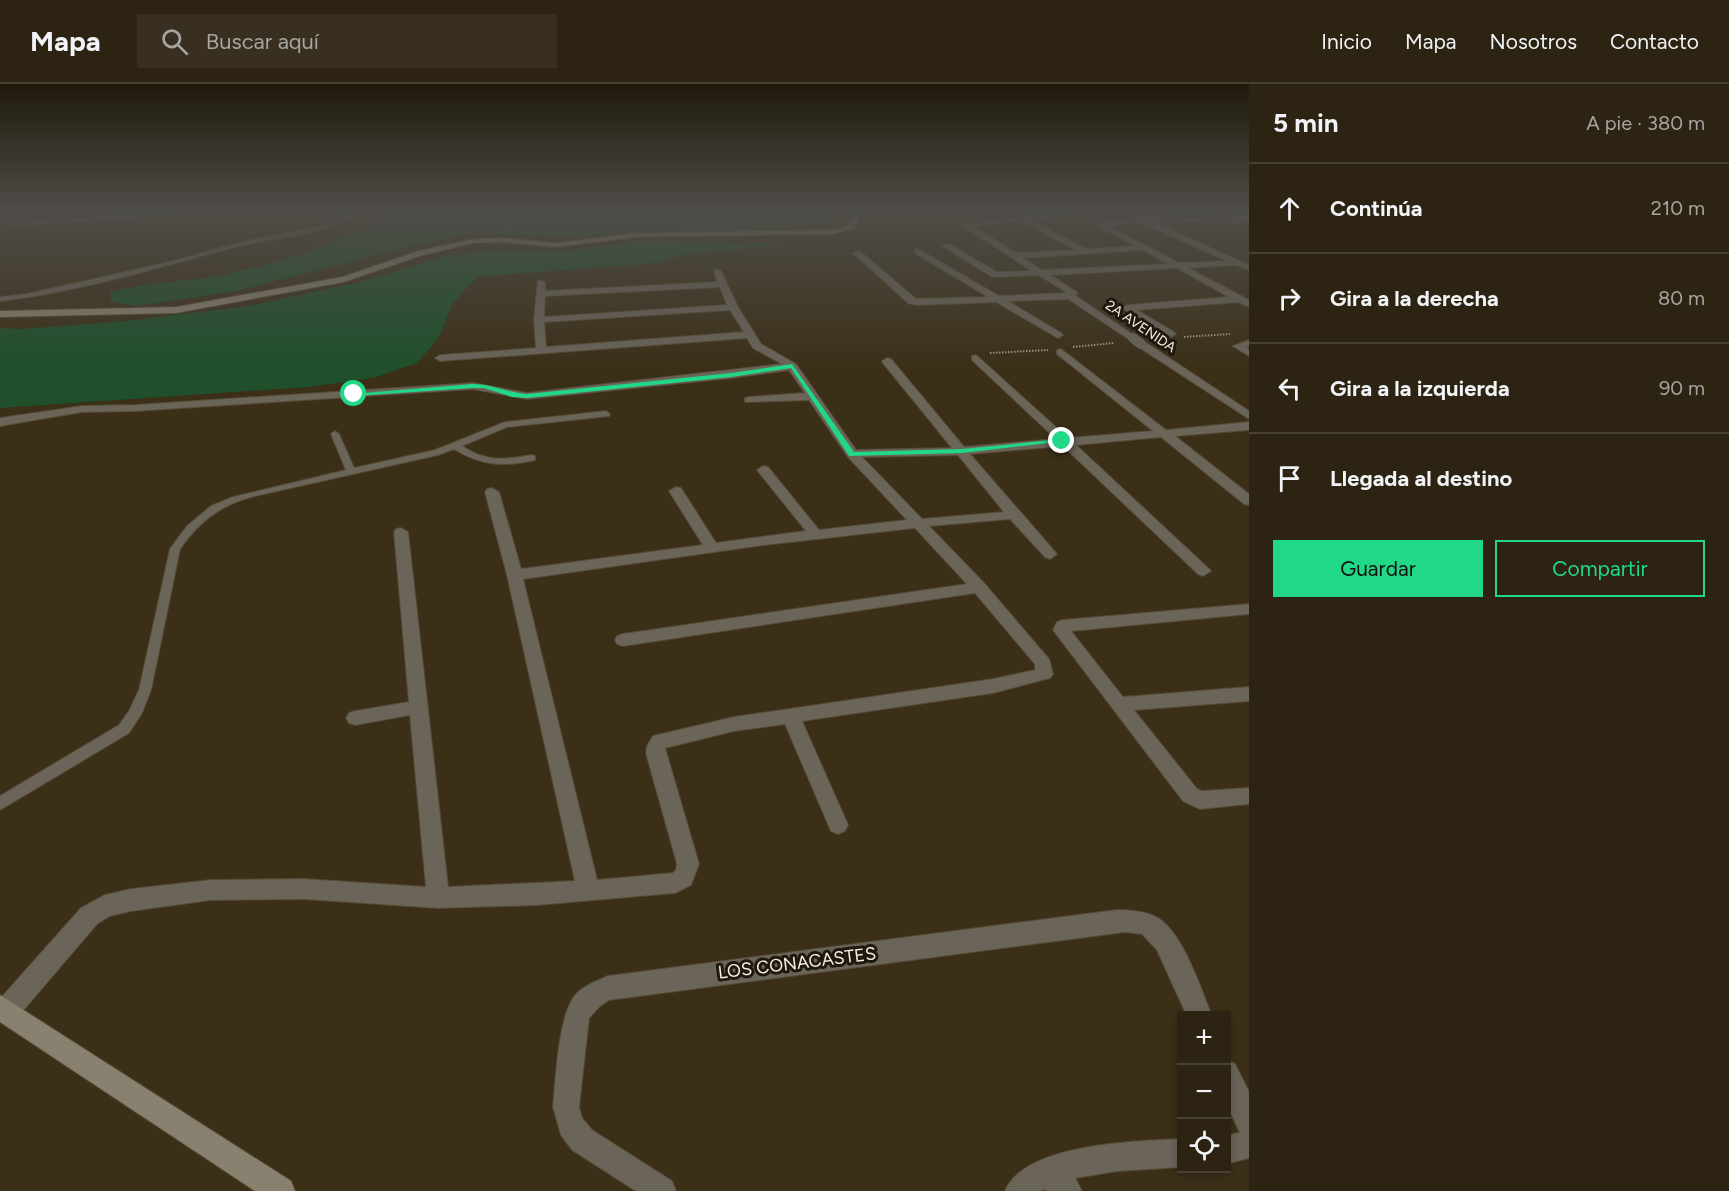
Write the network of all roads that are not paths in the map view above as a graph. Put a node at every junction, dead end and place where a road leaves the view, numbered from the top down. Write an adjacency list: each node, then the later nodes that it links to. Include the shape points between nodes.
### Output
1 (171, 264): 17 (lane)
2 (392, 264): 21 (main road, via 345,279 176,310)
3 (869, 264): 18 (street, via 913,302)
4 (939, 264): 18 (street)
5 (975, 264): 12 (street, via 992,274)
6 (1026, 264): 12 (street, 2A AVENIDA)
7 (1109, 264): 10 (street)
8 (1203, 264): 9 (street)
9 (1178, 265): 10 (street); 19 (street)
10 (1118, 268): 12 (street)
11 (717, 271): 14 (street)
12 (1040, 272): 16 (street, 2A AVENIDA, via 1075,295)
13 (541, 282): 15 (street)
14 (722, 284): 15 (street); 20 (street)
15 (541, 294): 22 (street)
16 (1070, 296): 18 (street); 37 (street, 2A AVENIDA)
17 (0, 299)
18 (996, 299): 25 (street)
19 (1244, 302): 23 (street, via 1127,308)
20 (733, 307): 22 (street); 24 (street)
21 (0, 314)
22 (539, 320): 27 (street)
23 (1171, 334)
24 (748, 335): 27 (street); 33 (street, via 764,352)
25 (1058, 335)
26 (1249, 343): 29 (street, via 1238,346)
27 (541, 351): 30 (street)
28 (1061, 352): 41 (street)
29 (1249, 353)
30 (440, 358)
31 (976, 358): 42 (street)
32 (886, 361): 44 (street)
33 (792, 366): 34 (street); 38 (street, via 527,396 484,386 82,409)
34 (812, 396): 35 (street); 45 (street)
35 (749, 400)
36 (606, 414): 43 (lane, via 505,425)
37 (1249, 416)
38 (0, 422)
39 (1249, 426): 41 (street)
40 (335, 434): 48 (lane)
41 (1164, 434): 42 (street); 51 (street)
42 (1062, 441): 44 (street); 58 (street)
43 (456, 446): 46 (lane, via 491,464); 48 (lane)
44 (962, 451): 45 (street); 52 (street)
45 (852, 454): 53 (street)
46 (532, 458)
47 (763, 470): 55 (street)
48 (351, 471): 69 (lane, via 228,500 197,520 175,549 145,690 124,729)
49 (676, 491): 56 (street)
50 (492, 492): 59 (street)
51 (1249, 501)
52 (1014, 514): 53 (street); 57 (street)
53 (917, 522): 55 (street); 60 (street)
54 (401, 532): 65 (street)
55 (815, 534): 56 (street)
56 (712, 548): 59 (street)
57 (1050, 554)
58 (1203, 571)
59 (515, 575): 71 (street)
60 (979, 587): 62 (street); 66 (street, via 1043,663 1044,674 993,686)
61 (1249, 609): 64 (street, via 1063,626 1061,630)
62 (623, 640)
63 (1249, 694): 64 (street)
64 (1120, 704): 68 (street, via 1190,795 1200,800)
65 (419, 707): 67 (street); 72 (street)
66 (791, 716): 70 (street); 71 (street, via 660,741 656,753 688,864 687,874 675,884)
67 (355, 718)
68 (1249, 796)
69 (0, 804)
70 (838, 825)
71 (588, 890): 72 (street)
72 (438, 898): 73 (street, via 304,889 211,890 105,906 89,915)
73 (3, 1009): 81 (main road)
74 (1198, 1011): 82 (street, LOS CONACASTES, via 1163,937 1147,924 1134,921 608,988 594,993 577,1015 566,1107 568,1122 582,1140)
75 (1231, 1082): 76 (street)
76 (1249, 1121)
77 (1249, 1144): 78 (street)
78 (1231, 1149)
79 (1177, 1154): 80 (street, via 1093,1158)
80 (1058, 1182): 83 (street, via 1031,1179)
81 (281, 1191)
82 (662, 1191)
83 (1019, 1191)

